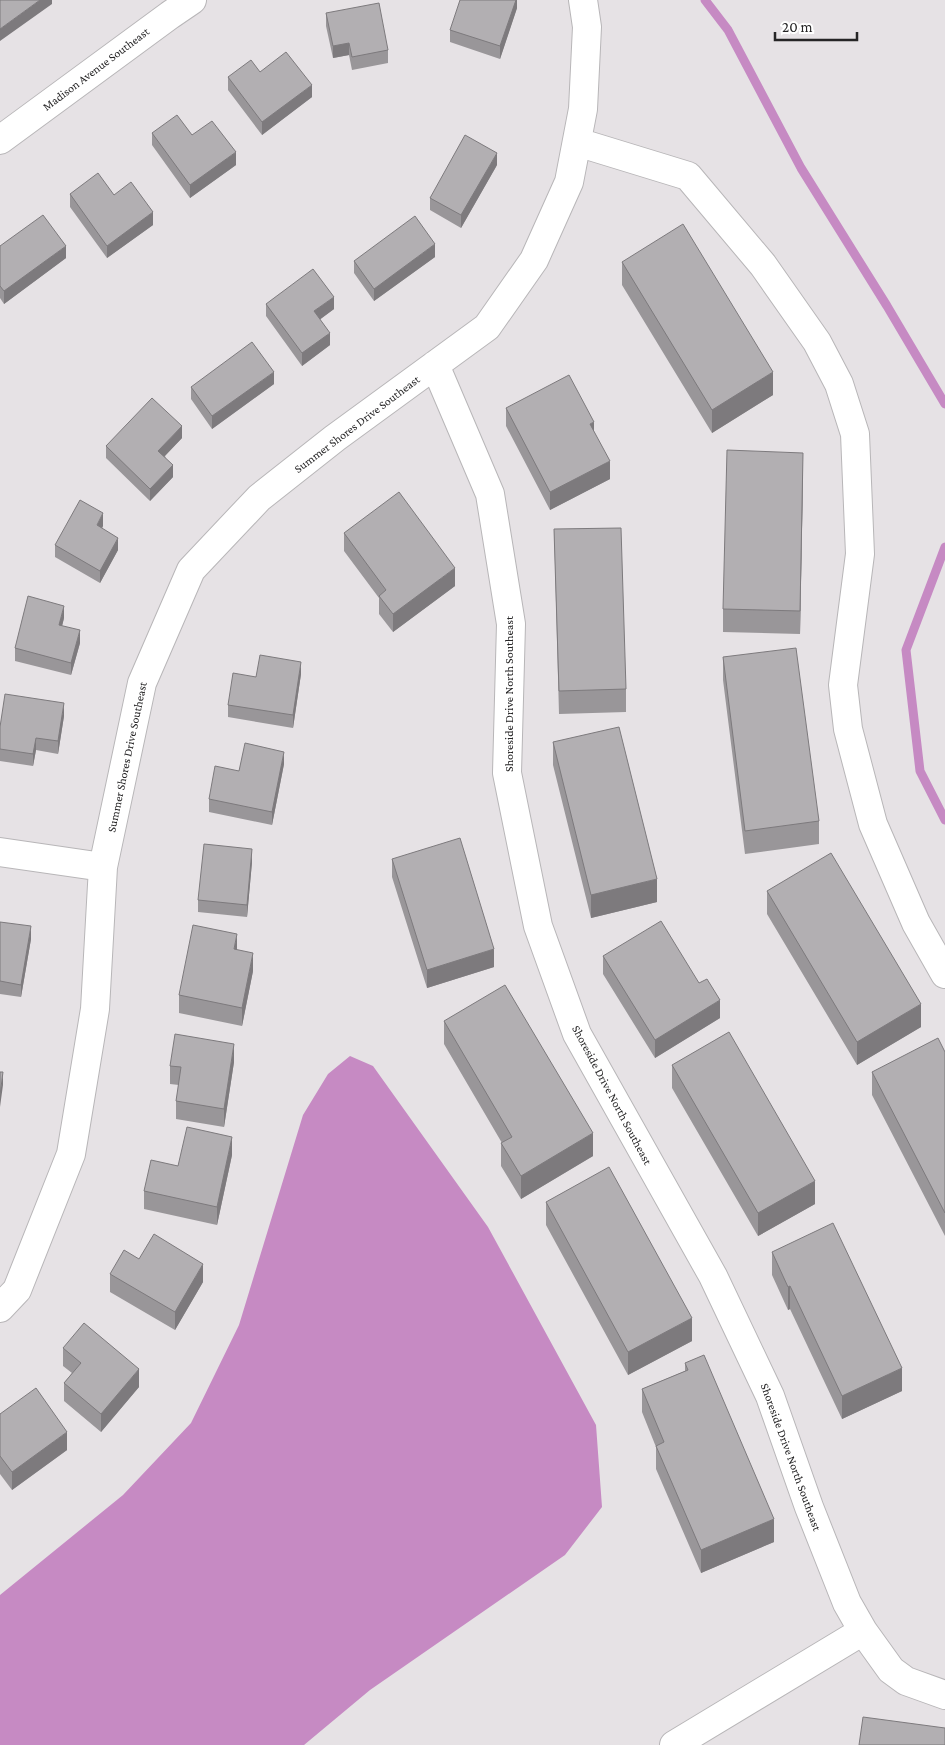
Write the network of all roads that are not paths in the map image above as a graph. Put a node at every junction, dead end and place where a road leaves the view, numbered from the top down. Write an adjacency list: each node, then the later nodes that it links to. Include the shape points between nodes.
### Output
1 (192, 0): 3 (street, Madison Avenue Southeast)
2 (583, 0): 4 (street, Summer Shores Drive Southeast, via 587,27 583,109)
3 (0, 140)
4 (577, 142): 5 (street, Summer Shores Drive Southeast, via 569,182 534,260 487,327); 8 (street, via 688,176 763,265 816,342 839,384 855,434 860,554 843,685 848,728 874,824 916,923)
5 (435, 365): 7 (street, Summer Shores Drive Southeast, via 259,498 191,570 142,683); 10 (street, Shoreside Drive North Southeast, via 490,494 511,624 507,773 538,926 577,1034 713,1276 770,1396 836,1577)
6 (0, 852): 7 (street)
7 (103, 867): 9 (street, Summer Shores Drive Southeast, via 95,1009 71,1154 17,1290)
8 (945, 974)
9 (0, 1308)
10 (862, 1631): 11 (street, Shoreside Drive North Southeast, via 891,1670 906,1681); 12 (street)
11 (945, 1695)
12 (674, 1745)

